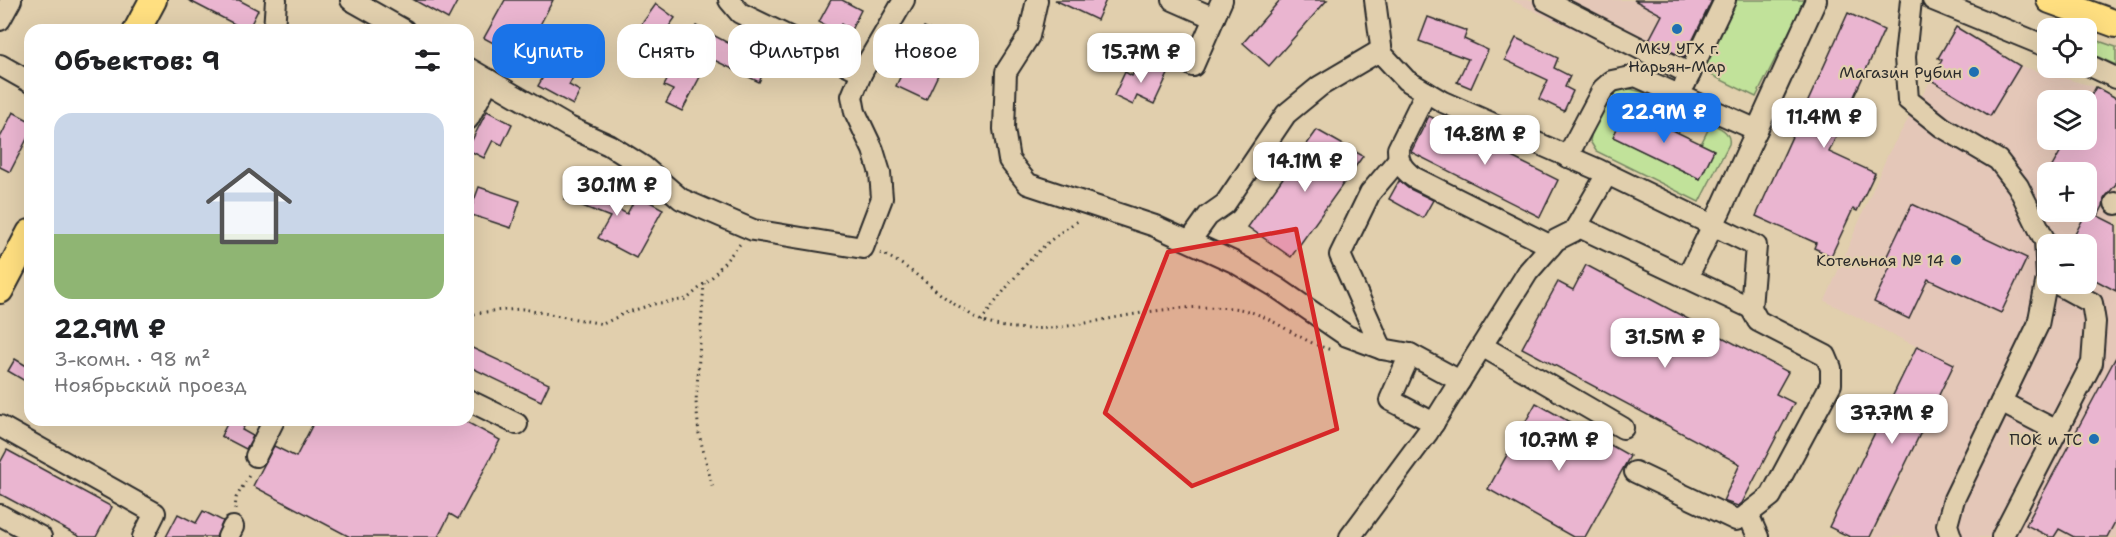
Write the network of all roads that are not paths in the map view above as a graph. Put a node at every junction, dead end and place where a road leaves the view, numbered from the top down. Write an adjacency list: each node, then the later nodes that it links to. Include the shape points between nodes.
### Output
1 (11, 0): 19 (street)
2 (153, 0): 21 (main road)
3 (276, 0): 22 (street)
4 (351, 0): 23 (street)
5 (729, 0): 31 (street, via 740,13)
6 (904, 0): 31 (street)
7 (1036, 0): 46 (street, via 1029,36 1006,72 1004,129 1009,160 1028,184)
8 (1173, 0): 17 (street)
9 (1222, 0): 17 (street)
10 (1375, 0): 26 (street)
11 (1545, 0): 32 (street)
12 (1725, 0): 32 (street)
13 (1816, 0): 39 (street)
14 (1911, 0): 45 (street, via 1905,57 1908,100 1942,128 1998,160 2018,186)
15 (1933, 0): 25 (street)
16 (2050, 0): 18 (main road)
17 (1214, 18): 28 (street)
18 (2076, 18)
19 (0, 20)
20 (2097, 22): 24 (main road)
21 (140, 24)
22 (274, 24)
23 (393, 24)
24 (2116, 24)
25 (2037, 43)
26 (1381, 50): 36 (street, via 1406,80); 46 (street, via 1320,86 1286,114 1225,204 1208,216)
27 (0, 65): 34 (street)
28 (1193, 66)
29 (2097, 69): 33 (street)
30 (474, 71): 35 (street)
31 (862, 72): 35 (street, via 852,96 877,162 882,198 863,248 753,230 681,200 644,166 609,144 569,127)
32 (1690, 74): 37 (street)
33 (2116, 78)
34 (24, 79)
35 (489, 80): 38 (street)
36 (1426, 92): 40 (street); 41 (street, via 1398,149)
37 (1680, 95): 39 (street); 40 (street, via 1636,76 1612,81 1603,89)
38 (474, 108)
39 (1757, 130): 43 (street)
40 (1567, 157): 42 (street)
41 (1398, 160): 48 (street, via 1413,177); 55 (street, via 1370,193 1340,255)
42 (1603, 172): 43 (street); 44 (street)
43 (1713, 225): 49 (street); 53 (street, via 1756,246)
44 (1577, 226): 48 (street); 49 (street)
45 (2042, 234)
46 (1190, 241): 55 (street, via 1276,287 1347,336)
47 (24, 244): 50 (main road)
48 (1551, 246): 54 (street, via 1528,272)
49 (1687, 278): 53 (street)
50 (0, 290)
51 (2044, 294): 58 (street, via 2038,325)
52 (2075, 294): 65 (street, via 2092,303 2092,363)
53 (1751, 308): 68 (street, via 1758,321 1826,356 1831,384 1771,496)
54 (1482, 346): 57 (street); 64 (street)
55 (1382, 349): 56 (street)
56 (1410, 354): 57 (street); 60 (street, via 1390,400)
57 (1460, 381): 60 (street)
58 (2001, 402): 65 (street); 74 (street, via 1954,499 1947,525)
59 (474, 403): 61 (street)
60 (1434, 423): 72 (street)
61 (517, 424)
62 (0, 426): 71 (street, via 155,513)
63 (271, 426): 66 (street)
64 (1623, 428)
65 (2057, 431): 75 (street)
66 (256, 456)
67 (1635, 472): 68 (street, via 1736,520)
68 (1748, 514): 73 (street)
69 (0, 515): 70 (street)
70 (41, 537)
71 (142, 537)
72 (1350, 537)
73 (1758, 537)
74 (1951, 537)
75 (2002, 537)

